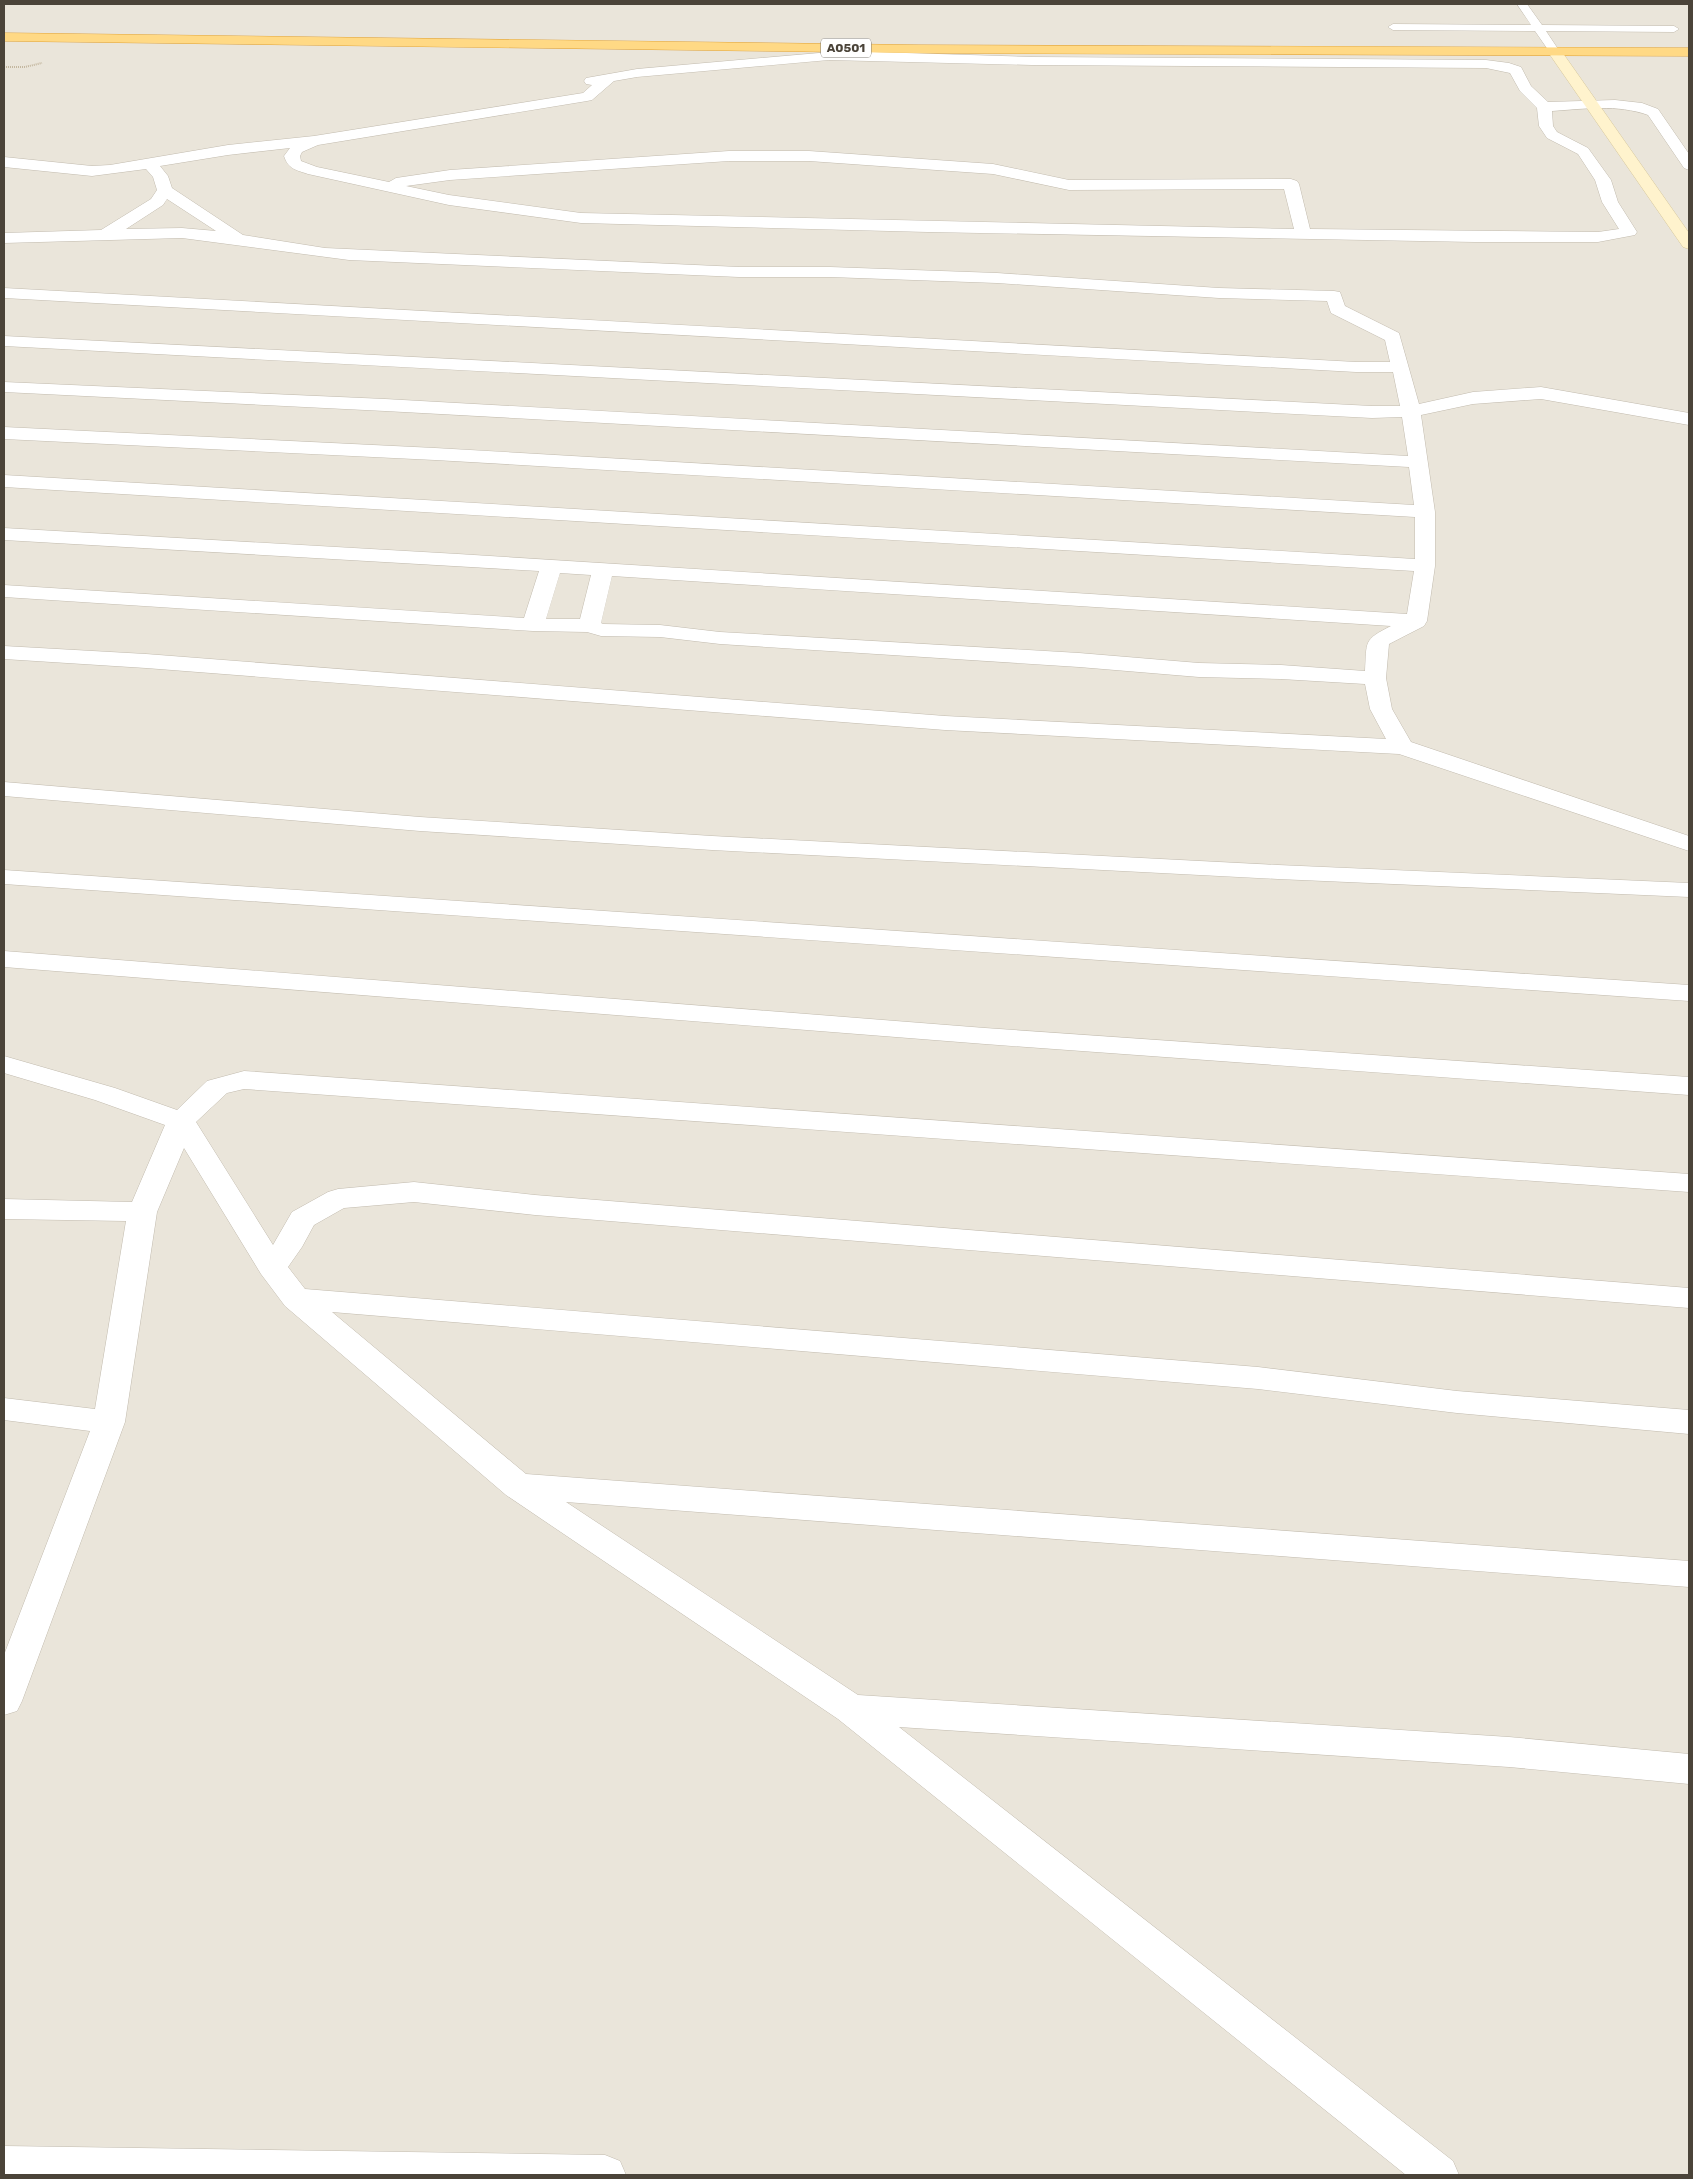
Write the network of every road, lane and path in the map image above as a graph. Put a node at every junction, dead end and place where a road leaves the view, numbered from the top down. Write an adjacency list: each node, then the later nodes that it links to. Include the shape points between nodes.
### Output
1 (1522, 4): 3 (lane)
2 (1393, 27): 3 (lane)
3 (1540, 29): 4 (lane); 7 (lane)
4 (1674, 29)
5 (4, 37): 6 (highway, A0501)
6 (918, 48): 9 (highway, A0501); 10 (street)
7 (1554, 52): 8 (highway); 11 (highway); 14 (main road)
8 (1689, 52)
9 (1057, 55): 10 (street); 11 (street)
10 (825, 56): 12 (street)
11 (1458, 58): 15 (street, via 1516,70 1525,88)
12 (609, 78): 13 (street); 16 (street, via 587,97)
13 (586, 82)
14 (1593, 105): 15 (street); 19 (street, via 1625,105 1653,112); 26 (main road)
15 (1544, 107): 22 (street, via 1546,126 1552,135 1583,151 1603,180 1610,202 1629,232 1598,237)
16 (314, 141): 18 (street); 20 (street, via 297,149 292,156 294,164)
17 (4, 162): 18 (street, via 92,171)
18 (149, 163): 21 (street, via 160,176)
19 (1689, 165)
20 (377, 186): 22 (street, via 449,200 581,218); 22 (street, via 450,175 588,164 729,156 809,156 993,169 1069,185 1290,184)
21 (165, 190): 23 (street, via 157,202); 25 (street)
22 (1302, 234)
23 (105, 236): 24 (street); 25 (street, via 182,233)
24 (4, 238)
25 (240, 240): 29 (street, via 351,256 739,272 997,278 1219,293 1334,296 1337,309 1393,337)
26 (1689, 244)
27 (4, 293): 29 (street)
28 (4, 341): 31 (street, via 1236,406)
29 (1400, 367): 31 (street)
30 (4, 387): 34 (street)
31 (1411, 411): 32 (street, via 1473,398 1541,393); 34 (street)
32 (1689, 419)
33 (4, 433): 36 (street, via 435,454)
34 (1418, 462): 36 (street)
35 (4, 481): 38 (street)
36 (1425, 512): 38 (street)
37 (4, 534): 39 (street)
38 (1425, 566): 42 (street)
39 (551, 567): 40 (street); 43 (street)
40 (603, 570): 42 (street); 44 (street)
41 (4, 591): 43 (street)
42 (1416, 621): 46 (street, via 1378,641)
43 (533, 625): 44 (street)
44 (589, 626): 46 (street, via 601,630 660,630 720,638 1199,670)
45 (4, 653): 47 (street, via 146,661 946,723)
46 (1375, 678): 47 (street, via 1381,709)
47 (1402, 747): 49 (street)
48 (4, 789): 51 (street, via 420,824 712,843)
49 (1689, 844)
50 (4, 877): 53 (street)
51 (1689, 890)
52 (4, 958): 55 (street, via 975,1036)
53 (1689, 993)
54 (4, 1064): 56 (street, via 105,1094)
55 (1689, 1086)
56 (180, 1121): 57 (street, via 217,1087 244,1080); 59 (street); 60 (street)
57 (1689, 1183)
58 (4, 1209): 59 (street)
59 (142, 1212): 64 (street)
60 (272, 1267): 61 (street, via 292,1240 302,1219 338,1199 414,1192 535,1205); 62 (street)
61 (1689, 1298)
62 (296, 1299): 65 (street, via 1258,1378 1457,1402); 66 (street)
63 (4, 1410): 64 (street)
64 (109, 1422): 68 (street)
65 (1689, 1422)
66 (518, 1486): 67 (street); 69 (street)
67 (1689, 1574)
68 (4, 1701)
69 (851, 1709): 70 (street, via 1509,1752); 73 (street)
70 (1689, 1769)
71 (4, 2166): 72 (street)
72 (605, 2175)
73 (1438, 2175)

